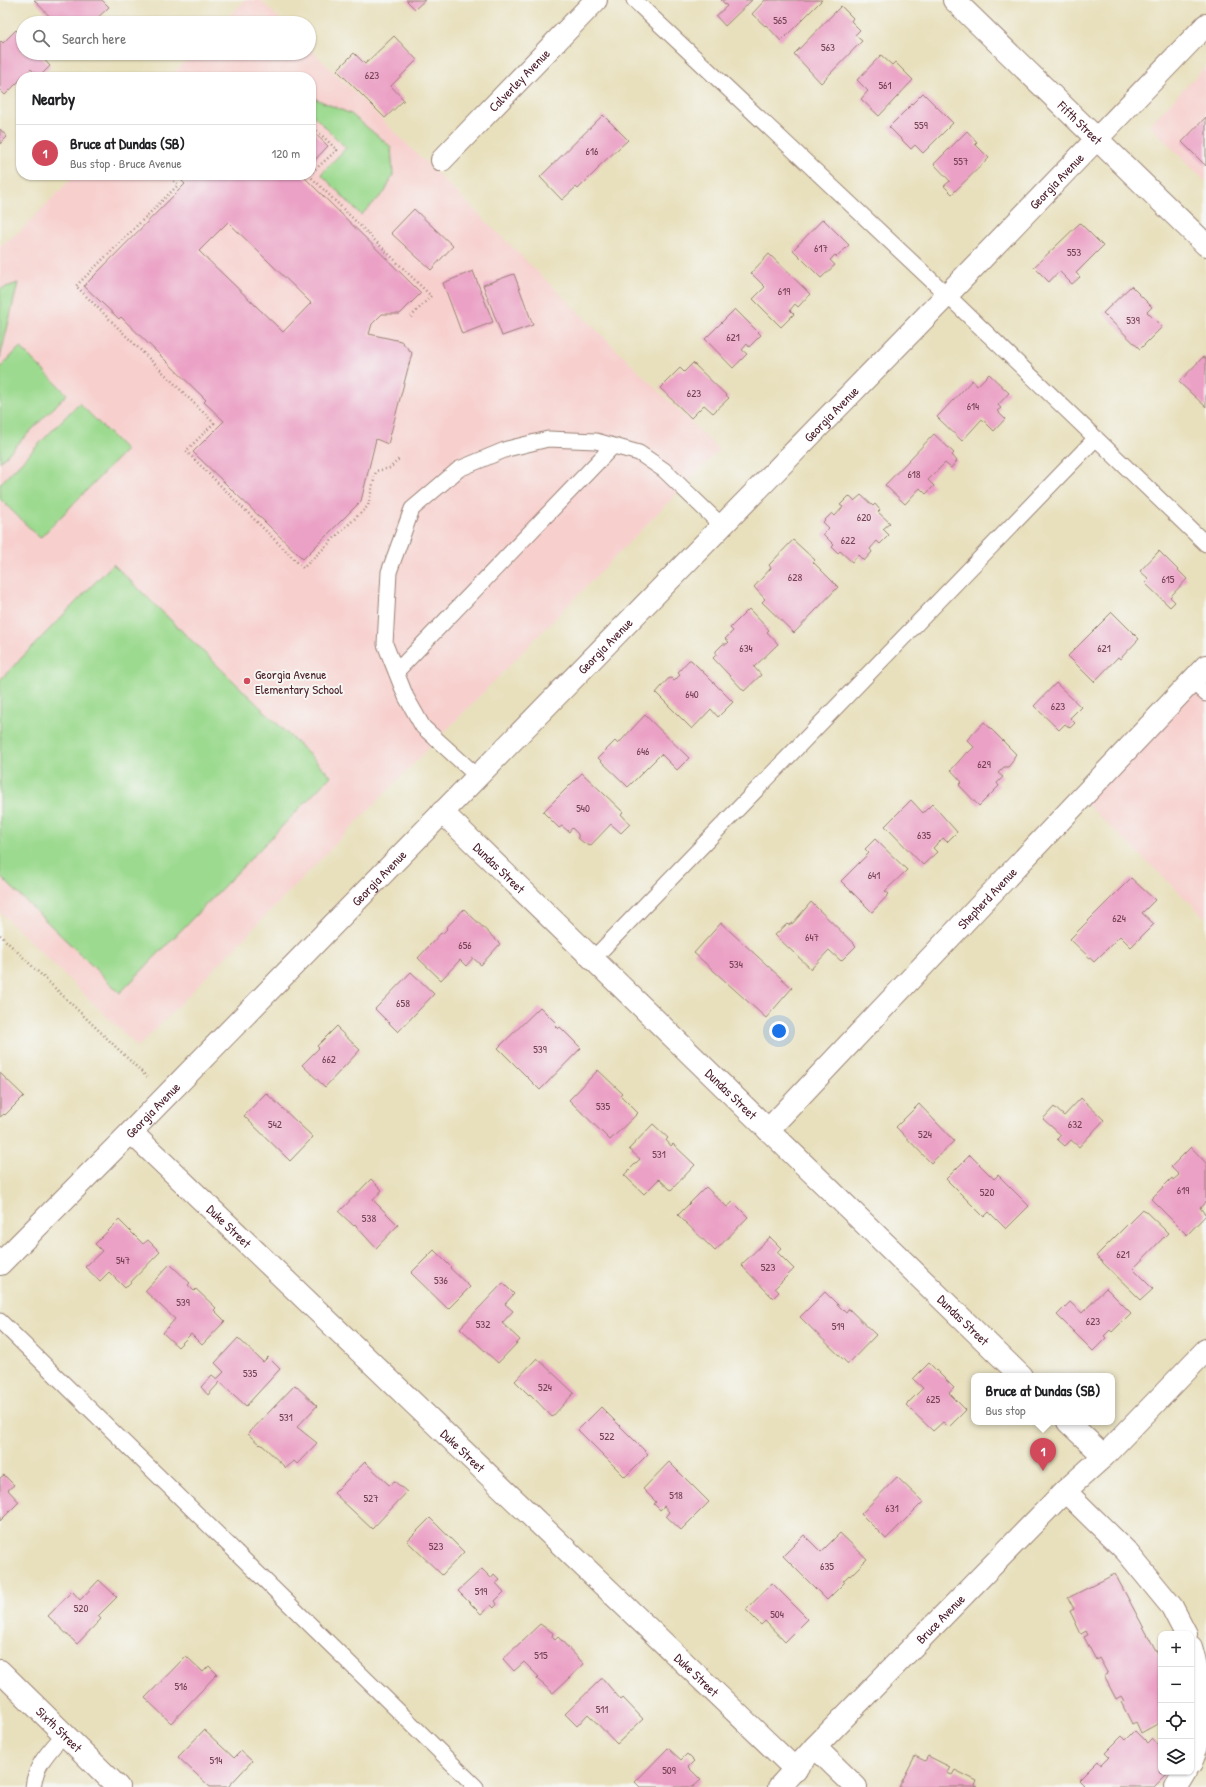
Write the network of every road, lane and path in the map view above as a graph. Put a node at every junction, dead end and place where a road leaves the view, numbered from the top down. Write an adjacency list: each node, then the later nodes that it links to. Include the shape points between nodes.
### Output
1 (596, 0): 7 (street, Calverley Avenue)
2 (634, 0): 12 (lane)
3 (954, 0): 6 (street, Fifth Street)
4 (1206, 25): 6 (street, Georgia Avenue)
5 (316, 129): 8 (path, via 337,150)
6 (1096, 138): 11 (street, Fifth Street); 12 (street, Georgia Avenue)
7 (442, 160)
8 (316, 169)
9 (173, 180): 16 (path, via 178,185 76,286 214,423 186,451 303,568 368,506 376,471 390,468)
10 (316, 180): 13 (path, via 431,296)
11 (1206, 245)
12 (946, 295): 14 (lane); 17 (street, Georgia Avenue)
13 (410, 318)
14 (1096, 438): 18 (lane); 24 (lane)
15 (613, 446): 17 (lane, via 639,453 664,470); 19 (lane); 19 (lane, via 596,441 548,439 507,449 459,469 412,509 390,572 385,644)
16 (399, 459)
17 (721, 525): 21 (street, Georgia Avenue)
18 (1206, 544)
19 (396, 672): 21 (lane, via 406,697 423,727)
20 (1201, 680): 26 (street, Shepherd Avenue)
21 (476, 776): 22 (street, Georgia Avenue)
22 (442, 812): 24 (street, Dundas Street); 25 (street, Georgia Avenue)
23 (0, 935): 25 (path)
24 (593, 959): 26 (street, Dundas Street)
25 (166, 1096): 27 (street, Georgia Avenue)
26 (768, 1130): 31 (street, Dundas Street)
27 (131, 1132): 28 (street, Georgia Avenue); 41 (street, Duke Street)
28 (0, 1264)
29 (0, 1321): 45 (lane)
30 (1206, 1350): 33 (street, Bruce Avenue)
31 (1018, 1373)
32 (1071, 1425): 33 (street)
33 (1104, 1456): 34 (street, Bruce Avenue)
34 (1065, 1491): 35 (street, via 1126,1551 1172,1607); 39 (street, Bruce Avenue)
35 (1184, 1631)
36 (1194, 1658): 40 (street, via 1199,1676 1203,1725)
37 (0, 1671): 38 (street, Sixth Street)
38 (64, 1734): 43 (lane, via 40,1762); 44 (street, Sixth Street)
39 (815, 1747): 41 (street, Bruce Avenue); 47 (street)
40 (1194, 1754)
41 (796, 1770): 46 (street, Bruce Avenue)
42 (1183, 1775): 48 (street)
43 (33, 1787)
44 (118, 1787)
45 (476, 1787)
46 (779, 1787)
47 (856, 1787)
48 (1176, 1787)

